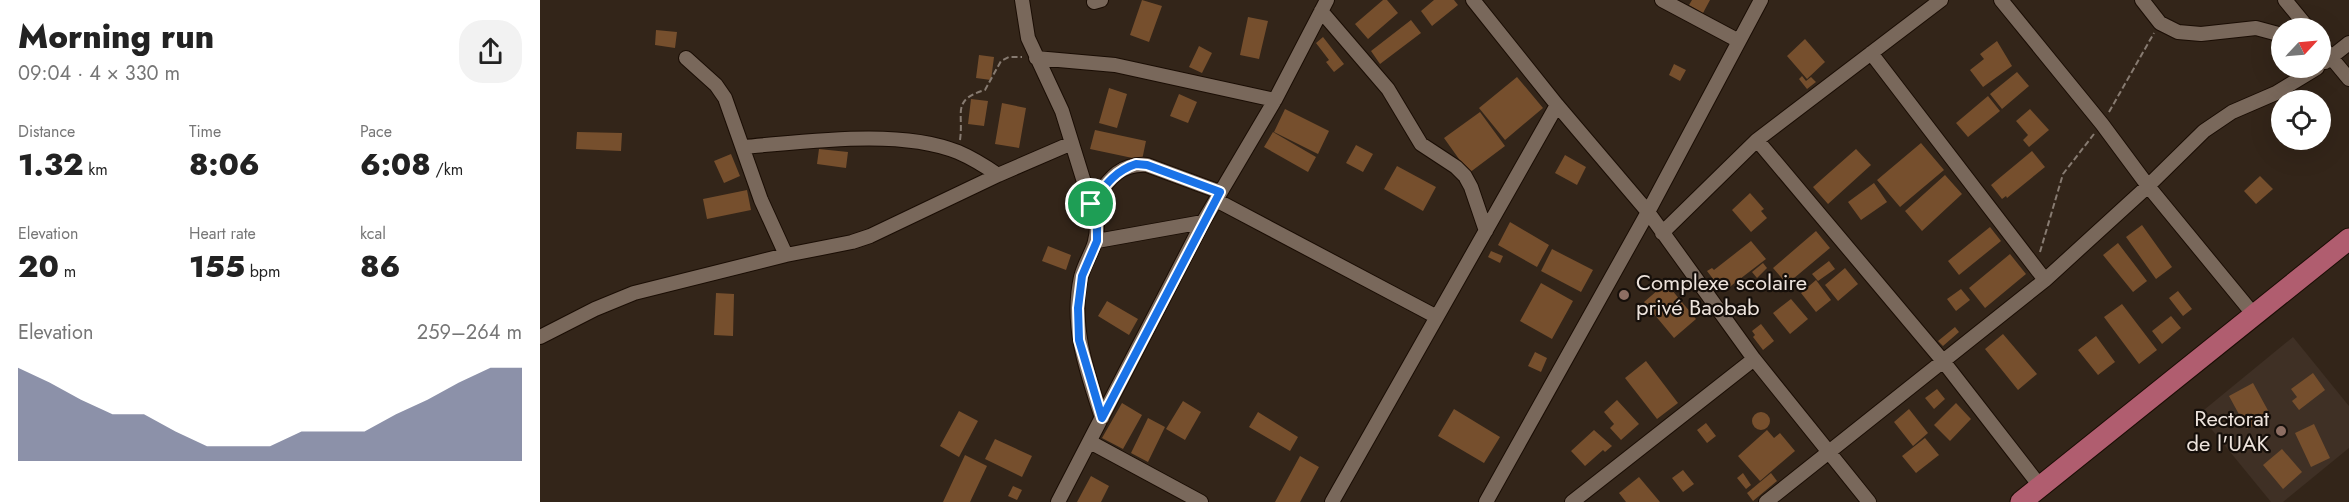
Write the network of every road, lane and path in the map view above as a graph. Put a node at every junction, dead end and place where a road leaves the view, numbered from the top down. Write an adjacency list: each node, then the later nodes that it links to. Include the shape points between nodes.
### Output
1 (1022, 0): 18 (street, via 1028,38)
2 (1473, 0): 23 (street)
3 (1662, 0): 13 (street)
4 (1761, 0): 13 (street)
5 (1941, 0): 16 (street)
6 (2001, 0): 24 (street)
7 (2142, 0): 11 (street)
8 (2285, 0): 10 (street)
9 (1324, 5): 22 (street); 35 (street, via 1388,89 1421,144 1465,176)
10 (2300, 18)
11 (2160, 23): 12 (street, via 2189,34 2256,28); 24 (path)
12 (2271, 32)
13 (1739, 41): 33 (street)
14 (2349, 43): 15 (street)
15 (2331, 51)
16 (1871, 53): 25 (street); 40 (street)
17 (686, 58): 27 (street, via 725,98)
18 (1036, 58): 22 (street, via 1115,65); 26 (street, via 1062,111); 28 (path, via 1005,58 985,90 964,100)
19 (2331, 63): 21 (street)
20 (2294, 78): 30 (street, via 2276,93 2232,112 2204,130)
21 (2349, 79)
22 (1275, 100): 31 (street)
23 (1557, 105): 33 (street); 35 (street)
24 (2102, 124): 30 (street); 40 (path, via 2063,174)
25 (1757, 140): 36 (street); 46 (street)
26 (1072, 143): 29 (street); 32 (street)
27 (743, 147): 28 (street, via 888,140 924,143); 39 (street)
28 (957, 152): 29 (street)
29 (998, 175): 39 (street, via 870,236)
30 (2148, 186): 41 (street); 42 (street)
31 (1218, 196): 32 (street, via 1147,165 1136,164 1113,176); 34 (street); 43 (street)
32 (1091, 204): 38 (street)
33 (1648, 212): 36 (street); 54 (street)
34 (1203, 222): 38 (street); 47 (street)
35 (1486, 231): 43 (street)
36 (1662, 233): 45 (street)
37 (2349, 239): 42 (main road)
38 (1097, 241): 47 (street, via 1082,276 1078,308 1079,340)
39 (786, 255): 44 (street, via 626,295)
40 (2035, 269): 41 (street)
41 (2045, 280): 46 (street)
42 (2254, 315): 50 (main road)
43 (1437, 317): 53 (street)
44 (540, 337)
45 (1754, 359): 49 (street); 55 (street)
46 (1943, 361): 49 (street); 50 (street)
47 (1102, 418): 48 (street)
48 (1090, 442): 51 (street); 52 (street)
49 (1829, 452): 56 (street); 57 (street)
50 (2040, 486): 58 (main road)
51 (1058, 502)
52 (1201, 502)
53 (1332, 502)
54 (1486, 502)
55 (1572, 502)
56 (1766, 502)
57 (1869, 502)
58 (2021, 502)

